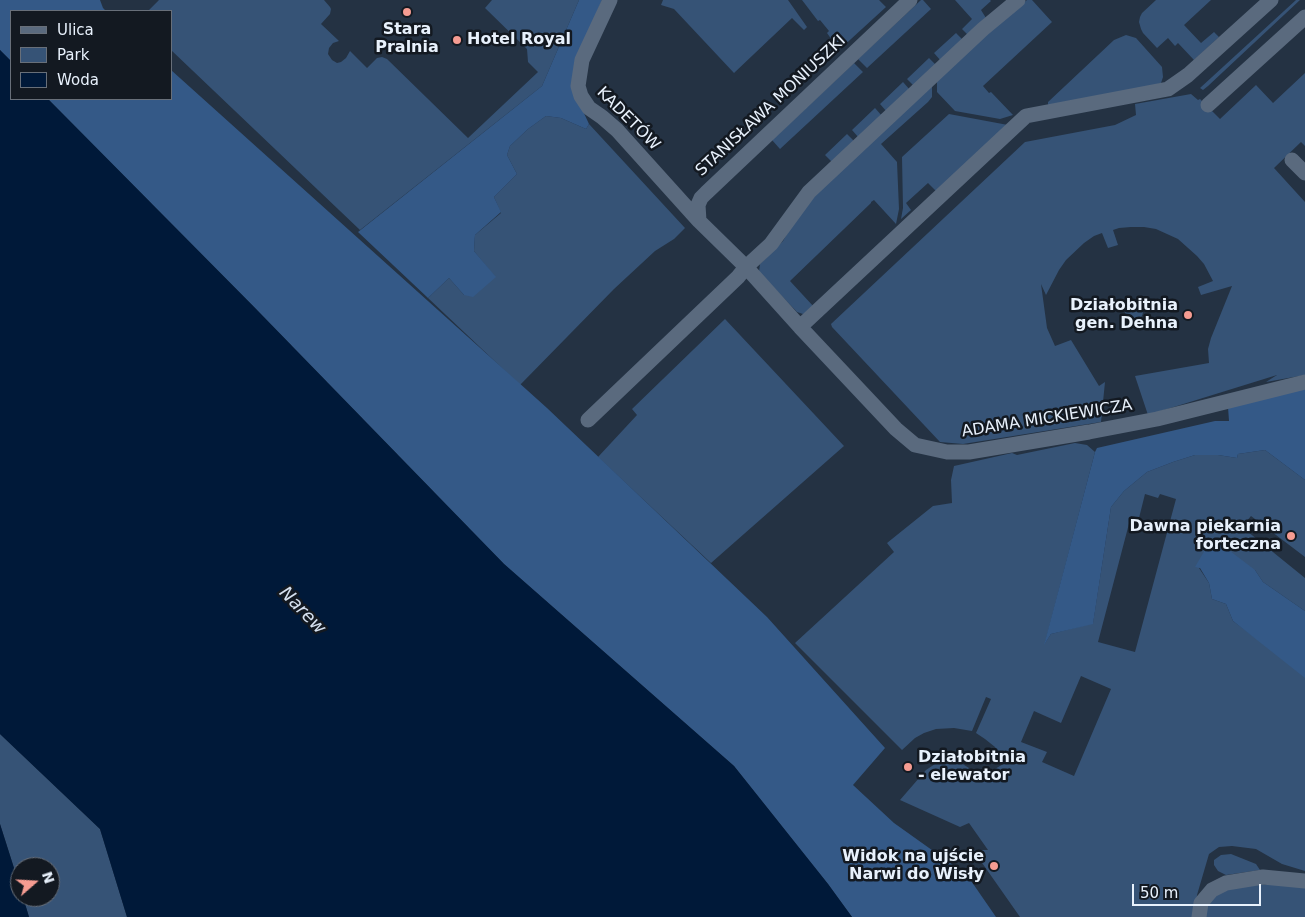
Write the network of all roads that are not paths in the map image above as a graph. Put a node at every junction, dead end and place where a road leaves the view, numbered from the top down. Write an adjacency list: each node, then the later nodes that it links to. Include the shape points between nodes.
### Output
1 (610, 0): 9 (street, KADETÓW, via 582,60 578,86 581,96 589,108 618,130)
2 (910, 0): 9 (street, STANISŁAWA MONIUSZKI, via 701,198)
3 (1018, 0): 10 (street, via 809,192 771,244)
4 (1271, 0): 11 (street, via 1168,89 1026,116)
5 (1305, 17): 6 (street)
6 (1208, 105)
7 (1292, 160): 8 (street)
8 (1305, 173)
9 (699, 221): 10 (street)
10 (746, 267): 11 (street, ADAMA MICKIEWICZA); 13 (street)
11 (800, 327): 12 (street, ADAMA MICKIEWICZA, via 896,429 915,445 947,452 969,452 1157,419)
12 (1305, 382)
13 (588, 420)
14 (1305, 881): 15 (street, via 1263,876 1226,883 1212,890 1201,903)
15 (1199, 917)

